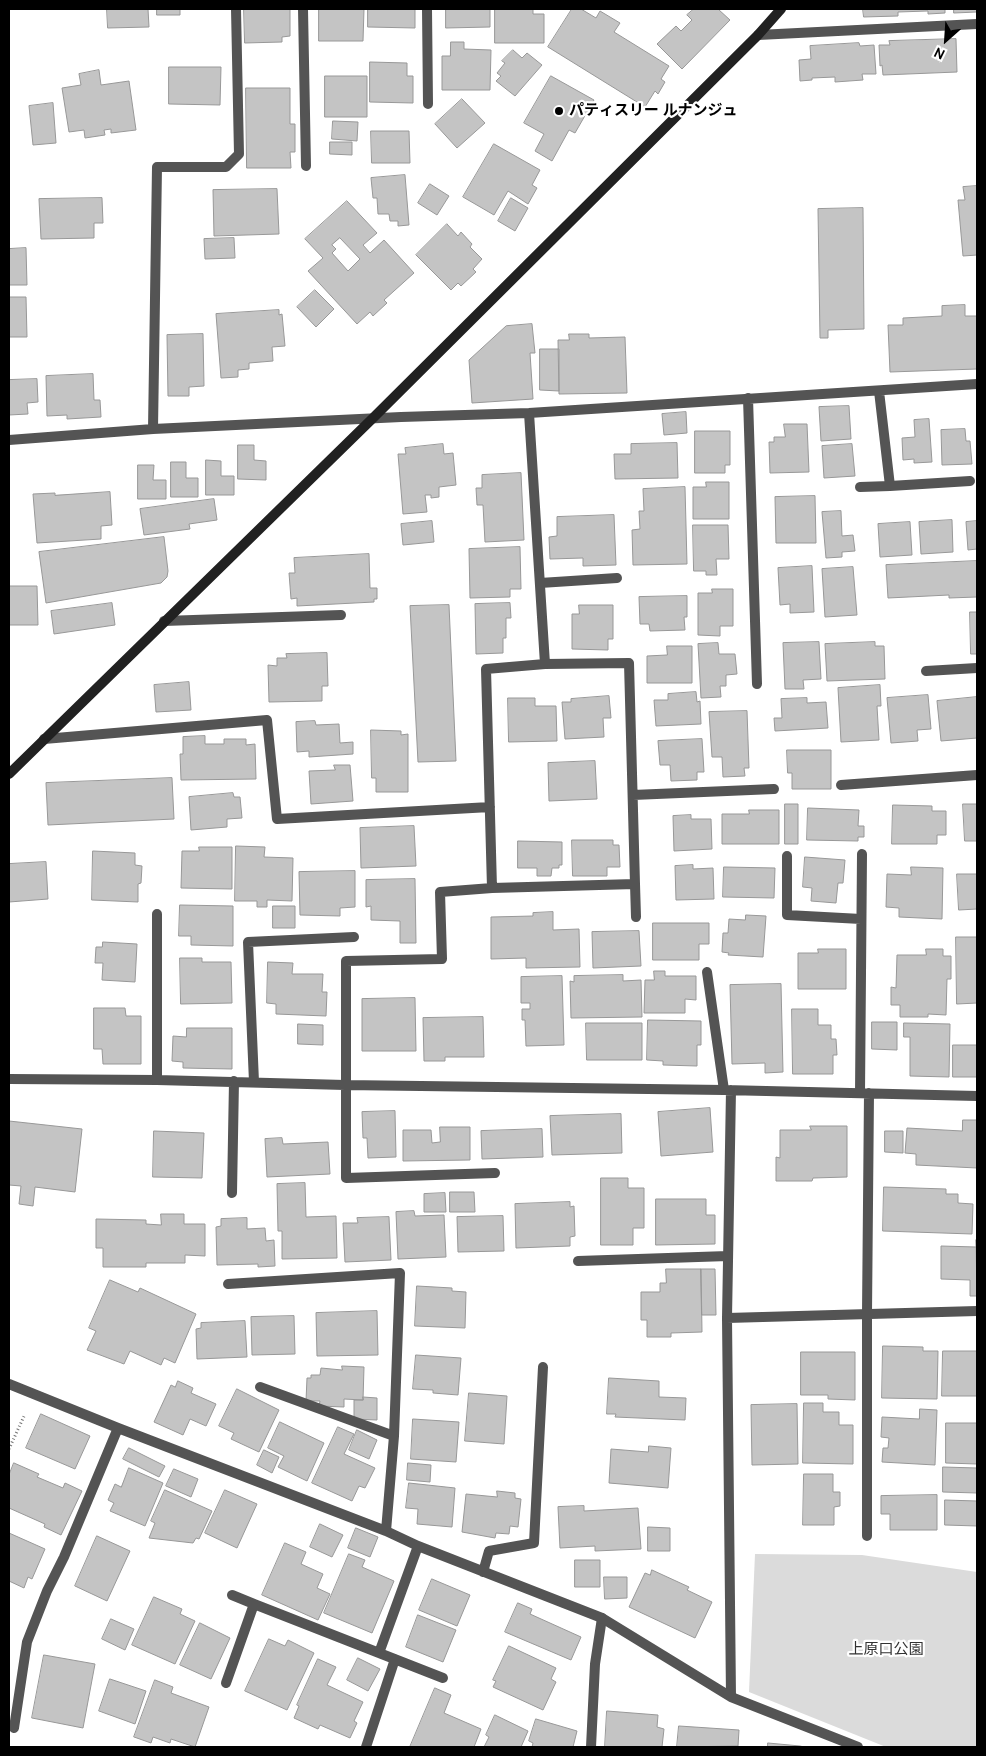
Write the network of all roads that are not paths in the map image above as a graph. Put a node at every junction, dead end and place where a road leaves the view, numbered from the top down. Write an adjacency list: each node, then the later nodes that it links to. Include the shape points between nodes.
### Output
1 (236, 9): 14 (street, via 239,154 226,168 156,167)
2 (303, 9): 8 (street)
3 (427, 9): 7 (street)
4 (782, 9): 6 (street)
5 (977, 24): 6 (street)
6 (758, 35): 13 (street)
7 (428, 104)
8 (306, 166)
9 (977, 384): 10 (street)
10 (879, 391): 11 (street); 17 (street)
11 (748, 398): 12 (street); 26 (street)
12 (529, 413): 13 (street); 20 (street)
13 (372, 419): 14 (street); 22 (street)
14 (152, 429): 15 (street)
15 (9, 440)
16 (970, 481): 17 (street)
17 (890, 486): 18 (street)
18 (860, 487)
19 (617, 578): 20 (street)
20 (540, 583): 23 (street)
21 (341, 615): 22 (street)
22 (164, 621): 27 (street)
23 (545, 664): 32 (street, via 629,663); 33 (street, via 486,669)
24 (977, 668): 25 (street)
25 (926, 671)
26 (757, 684)
27 (44, 740): 28 (street); 33 (street, via 267,720 278,820)
28 (9, 774)
29 (977, 775): 30 (street)
30 (841, 785)
31 (774, 788): 32 (street)
32 (633, 795): 36 (street)
33 (490, 807): 37 (street)
34 (862, 854): 40 (street)
35 (787, 856): 40 (street, via 787,915)
36 (635, 884): 37 (street); 39 (street)
37 (492, 888): 47 (street, via 440,892 442,959 346,961)
38 (157, 914): 44 (street)
39 (636, 917)
40 (861, 919): 49 (street)
41 (354, 937): 46 (street, via 248,942)
42 (706, 972): 48 (street)
43 (9, 1079): 44 (street)
44 (157, 1080): 45 (street)
45 (234, 1081): 46 (street); 52 (street)
46 (254, 1082): 47 (street)
47 (345, 1085): 48 (street); 51 (street, via 346,1178)
48 (727, 1090): 49 (street); 53 (street)
49 (865, 1093): 50 (street); 57 (street)
50 (977, 1096)
51 (495, 1173)
52 (232, 1193)
53 (728, 1256): 54 (street); 58 (street)
54 (578, 1261)
55 (228, 1284): 63 (street, via 400,1273)
56 (977, 1311): 57 (street)
57 (867, 1313): 58 (street); 65 (street)
58 (727, 1318): 75 (street)
59 (543, 1367): 67 (street, via 534,1543 489,1551)
60 (9, 1384): 62 (street)
61 (260, 1387): 63 (street)
62 (118, 1428): 64 (street); 76 (street, via 26,1642)
63 (394, 1436): 64 (street)
64 (386, 1531): 66 (street)
65 (868, 1536)
66 (418, 1546): 67 (street); 71 (street)
67 (483, 1572): 70 (street)
68 (232, 1595): 69 (street)
69 (254, 1604): 71 (street); 74 (street)
70 (602, 1618): 75 (street); 78 (street)
71 (379, 1653): 72 (street)
72 (395, 1659): 73 (street); 77 (street)
73 (443, 1678)
74 (226, 1683)
75 (731, 1697): 79 (street)
76 (14, 1728)
77 (366, 1747)
78 (591, 1747)
79 (858, 1747)

